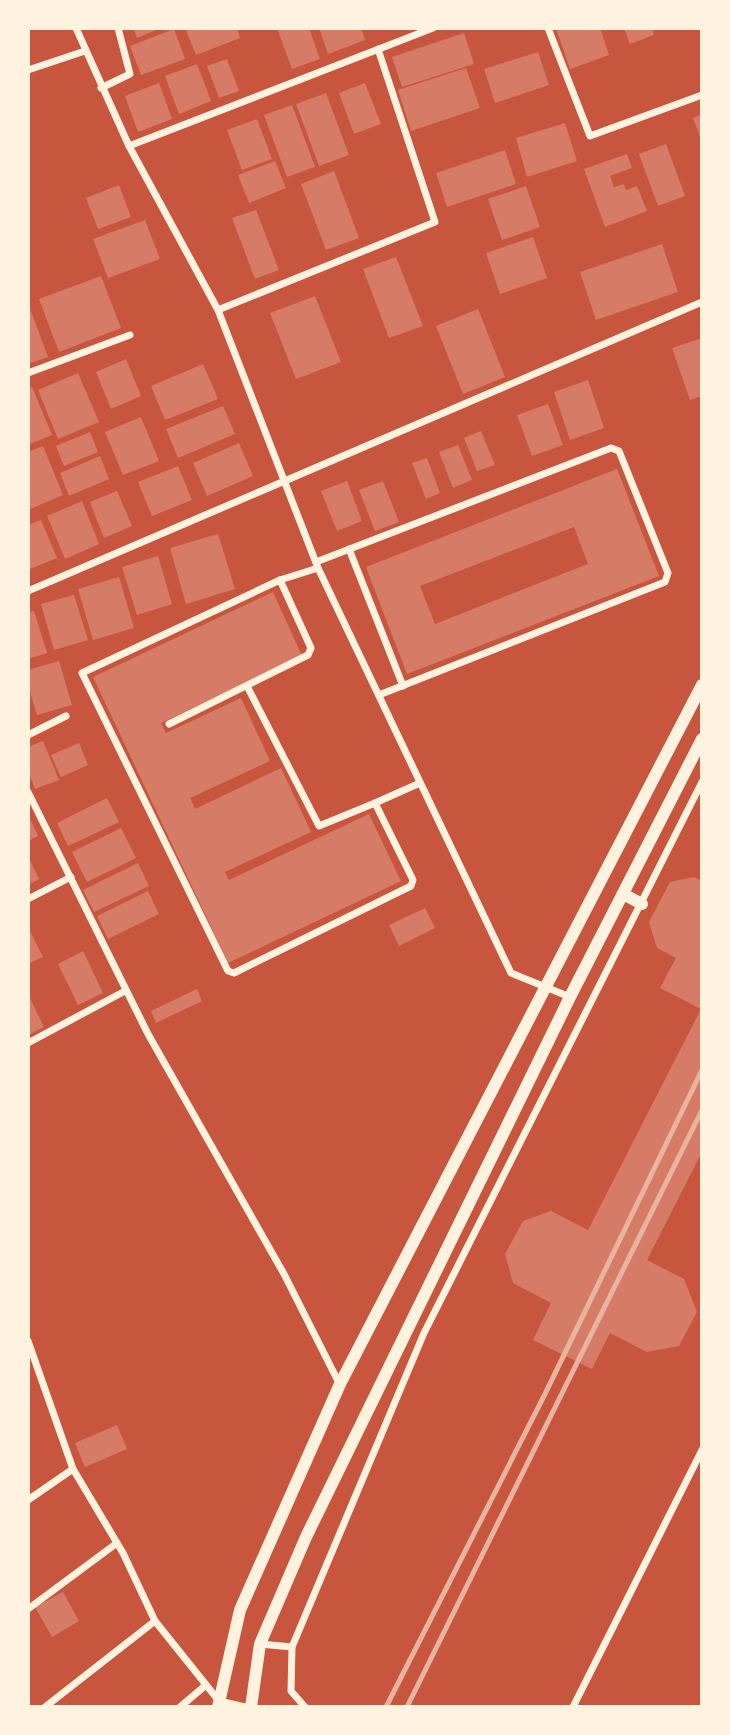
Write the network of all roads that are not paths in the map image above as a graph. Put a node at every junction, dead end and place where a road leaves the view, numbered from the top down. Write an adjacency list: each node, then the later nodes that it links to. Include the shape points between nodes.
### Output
1 (76, 28): 6 (street)
2 (118, 28): 8 (street, via 131,74)
3 (433, 28): 5 (street)
4 (548, 28): 9 (street, via 590,136)
5 (378, 49): 10 (street); 12 (street, via 435,222)
6 (85, 51): 7 (street); 8 (street)
7 (28, 70)
8 (101, 88): 10 (street)
9 (702, 95)
10 (129, 146): 12 (street)
11 (702, 302): 15 (street)
12 (218, 310): 15 (street)
13 (130, 335): 14 (street)
14 (28, 373)
15 (284, 483): 17 (street); 19 (street)
16 (349, 549): 17 (street); 20 (street); 20 (street, via 611,449 619,450 668,573 666,582)
17 (317, 565): 18 (street); 23 (street)
18 (280, 580): 22 (street, via 310,652); 31 (street, via 82,673 228,971 234,973 411,886 413,880)
19 (28, 591)
20 (403, 685): 23 (street)
21 (702, 685): 36 (street)
22 (248, 688): 25 (street); 31 (street, via 319,826)
23 (379, 695): 29 (street)
24 (66, 716): 26 (street)
25 (169, 724)
26 (28, 735)
27 (702, 739): 33 (street)
28 (702, 782): 35 (street)
29 (420, 783): 31 (street); 36 (street, via 511,973)
30 (28, 792): 32 (street)
31 (375, 803)
32 (71, 877): 34 (street); 37 (street)
33 (622, 894): 35 (street); 38 (street)
34 (28, 899)
35 (642, 904): 49 (street, via 424,1333)
36 (545, 985): 38 (street); 41 (street)
37 (125, 991): 39 (street); 41 (street, via 284,1274)
38 (570, 997): 48 (street, via 306,1537)
39 (28, 1043)
40 (28, 1341): 43 (street)
41 (340, 1384): 51 (street, via 240,1610)
42 (702, 1450): 57 (street)
43 (73, 1469): 44 (street); 45 (street)
44 (28, 1500)
45 (117, 1543): 46 (street); 47 (street)
46 (28, 1609)
47 (155, 1621): 50 (street); 52 (street)
48 (260, 1644): 49 (street); 55 (street)
49 (292, 1647): 56 (street, via 291,1691)
50 (206, 1685): 51 (street); 53 (street)
51 (218, 1704): 54 (street)
52 (45, 1707)
53 (180, 1707)
54 (245, 1707)
55 (251, 1707)
56 (305, 1707)
57 (573, 1707)

